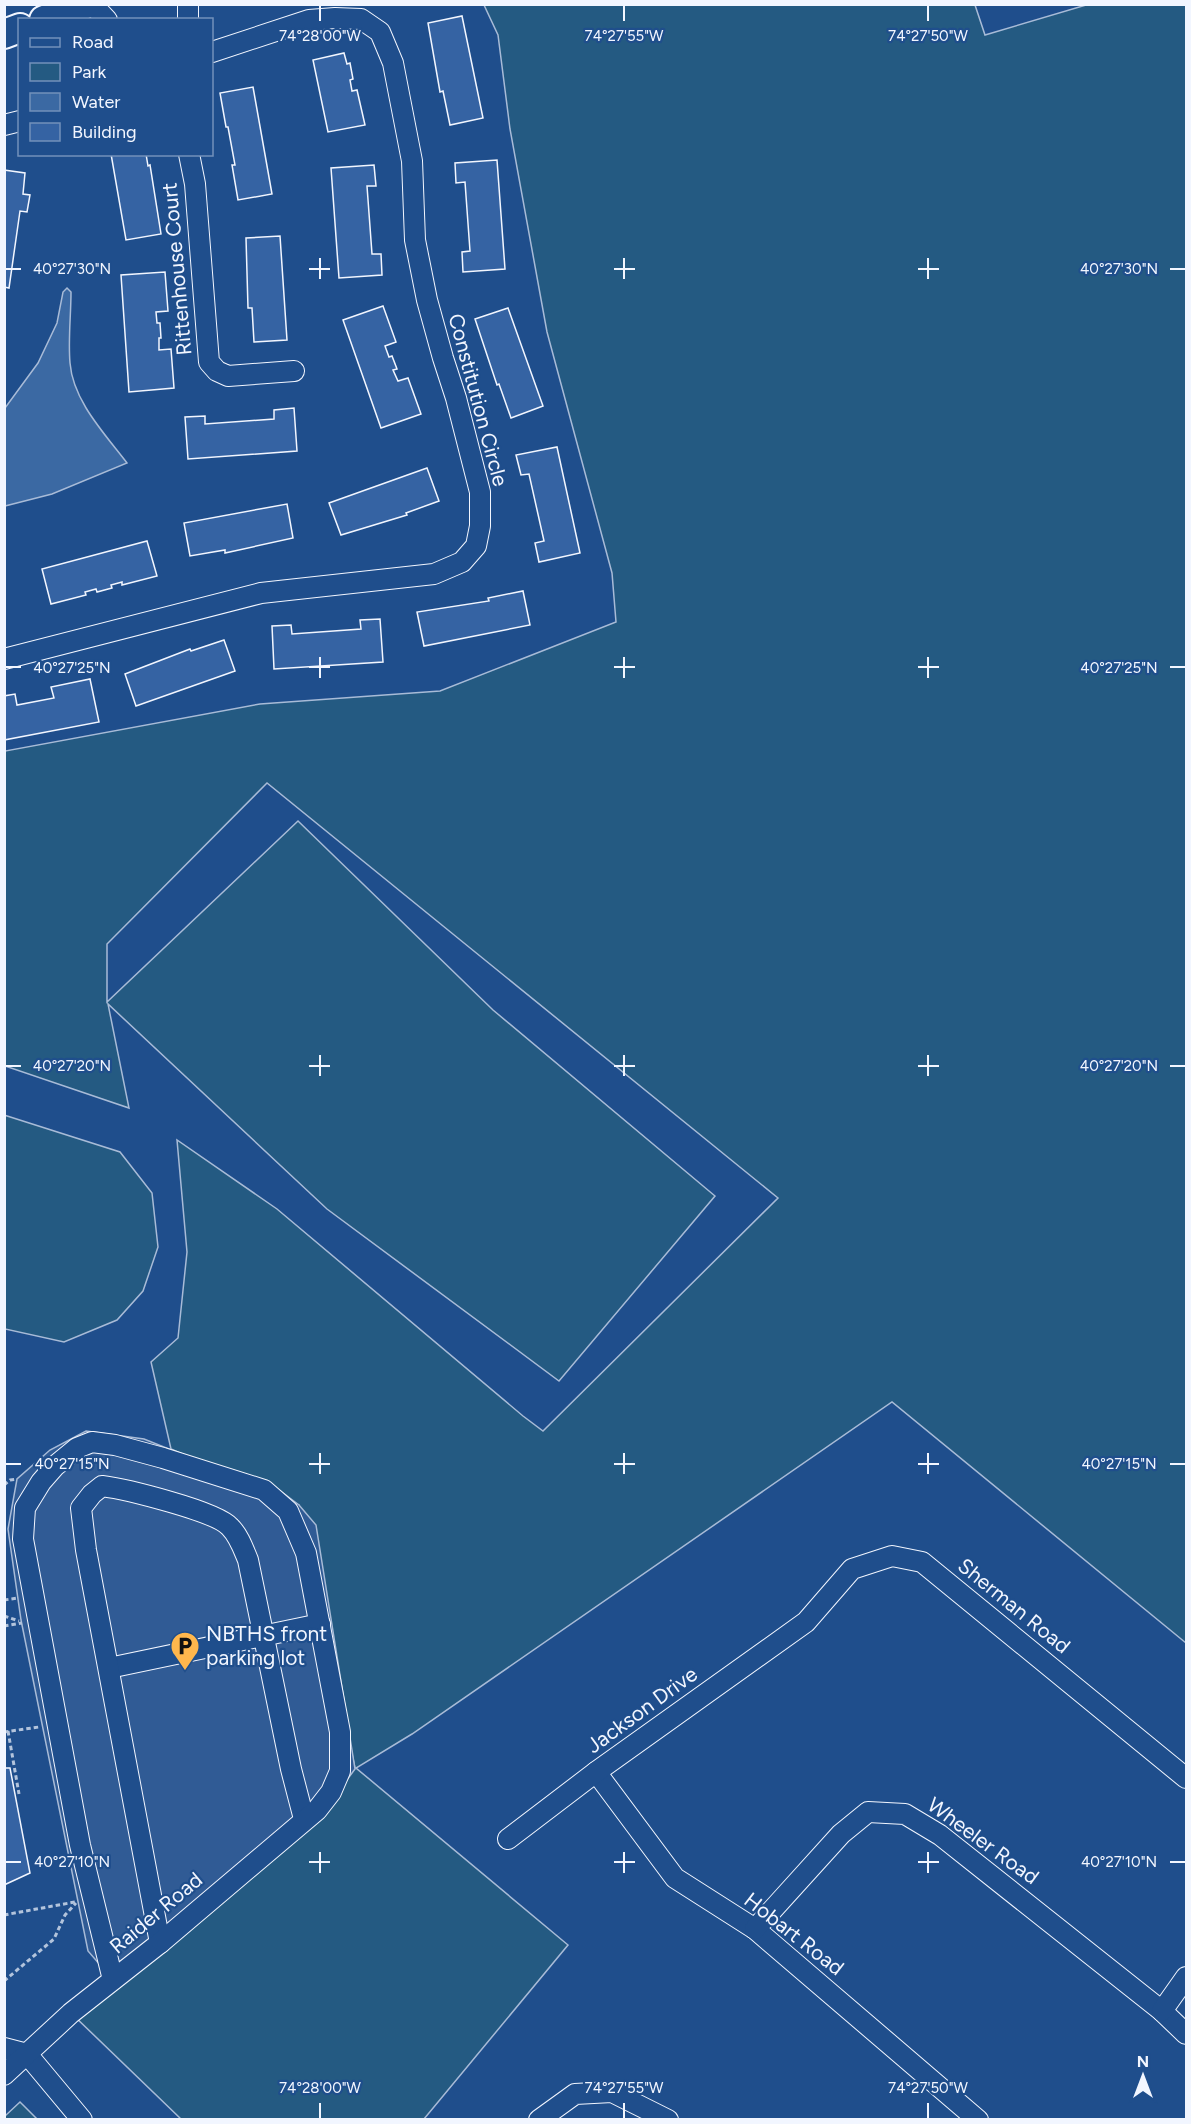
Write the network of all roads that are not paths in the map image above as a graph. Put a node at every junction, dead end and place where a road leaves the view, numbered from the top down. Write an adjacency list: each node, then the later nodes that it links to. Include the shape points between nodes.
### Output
1 (86, 4): 3 (highway)
2 (92, 4): 4 (street)
3 (49, 18)
4 (105, 18)
5 (213, 52): 8 (street, Constitution Circle, via 309,20 361,19 380,32 393,63 412,161 415,240 427,300 480,492 476,546 462,562 434,574 261,593)
6 (189, 156): 7 (street, Rittenhouse Court, via 209,362 228,376)
7 (294, 371)
8 (4, 659)
9 (806, 1622): 13 (street, Jackson Drive); 14 (street, Sherman Road, via 852,1569 892,1556 922,1562)
10 (320, 1624): 11 (street); 15 (street, Raider Road, via 340,1732 340,1771 331,1792); 20 (street, Raider Road, via 306,1553 288,1511 264,1490 163,1458 92,1442 77,1448 55,1466 25,1508 23,1539 55,1712 80,1845)
11 (263, 1634): 12 (street); 12 (street, via 248,1560 229,1525 198,1510 102,1486 81,1508); 15 (street, via 291,1769)
12 (109, 1668): 18 (street)
13 (596, 1772): 16 (street, Jackson Drive); 17 (street, Hobart Road, via 675,1878)
14 (1186, 1778)
15 (310, 1814): 18 (street, Raider Road)
16 (507, 1839)
17 (755, 1929): 21 (street, Wheeler Road, via 841,1834 868,1812 905,1814 940,1835); 29 (street, Hobart Road)
18 (160, 1943): 20 (street, Raider Road)
19 (1186, 1977): 21 (street)
20 (113, 1980): 24 (street, Raider Road)
21 (1162, 2011): 22 (street, Wheeler Road)
22 (1186, 2034)
23 (4, 2048): 24 (street)
24 (27, 2054): 25 (street, Raider Road); 26 (street)
25 (4, 2075)
26 (82, 2120)
27 (539, 2120): 28 (street, via 575,2094 612,2092)
28 (668, 2120)
29 (978, 2120)

